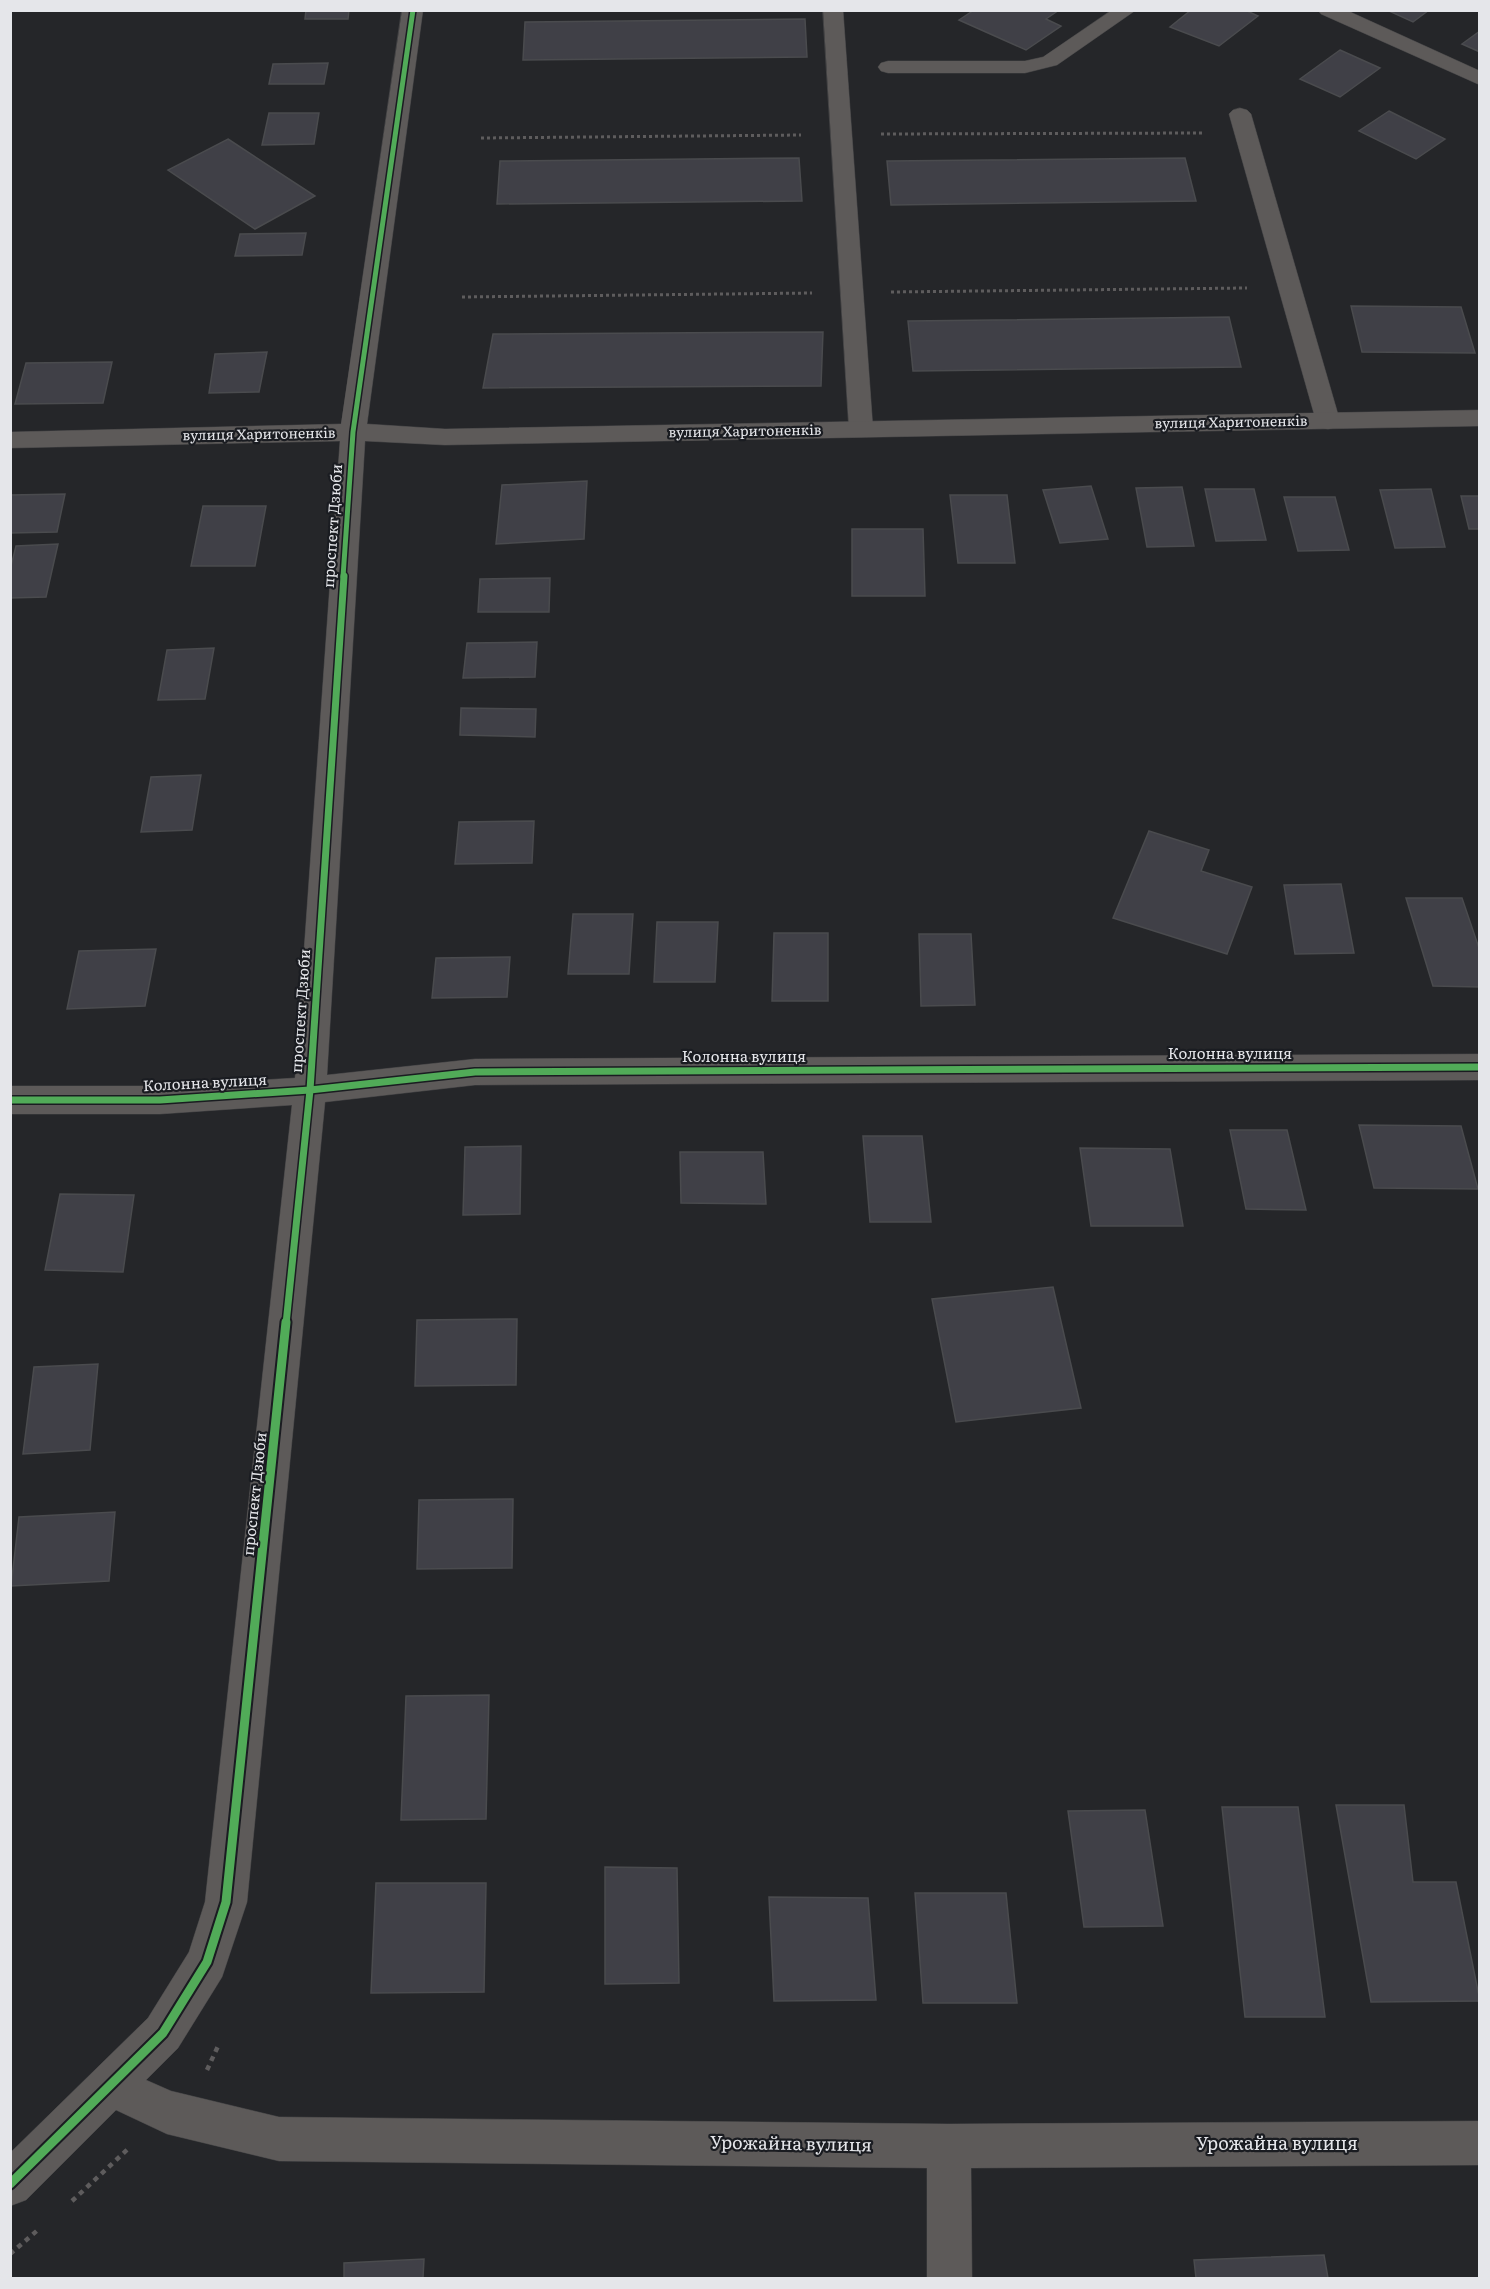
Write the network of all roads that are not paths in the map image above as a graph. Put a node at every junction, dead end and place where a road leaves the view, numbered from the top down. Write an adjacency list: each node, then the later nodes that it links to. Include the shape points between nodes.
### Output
1 (413, 10): 11 (street, проспект Дзюби)
2 (833, 10): 10 (lane)
3 (1126, 10): 5 (lane, via 1050,61 1025,68)
4 (1328, 10): 6 (street)
5 (888, 67)
6 (1479, 79)
7 (1242, 123): 9 (lane)
8 (1479, 418): 9 (street, вулиця Харитоненків)
9 (1328, 421): 10 (street, вулиця Харитоненків)
10 (861, 429): 11 (street, вулиця Харитоненків, via 445,437)
11 (353, 432): 12 (street, вулиця Харитоненків); 14 (street, проспект Дзюби)
12 (10, 440)
13 (1479, 1066): 14 (street, Колонна вулиця, via 475,1072)
14 (310, 1090): 15 (street, Колонна вулиця, via 160,1100); 16 (street, проспект Дзюби, via 226,1902 207,1962 163,2033)
15 (10, 1100)
16 (112, 2086): 18 (street, Урожайна вулиця, via 167,2112 279,2139); 19 (street, проспект Дзюби)
17 (1479, 2143): 18 (street, Урожайна вулиця)
18 (949, 2146): 20 (street)
19 (10, 2184)
20 (950, 2278)

